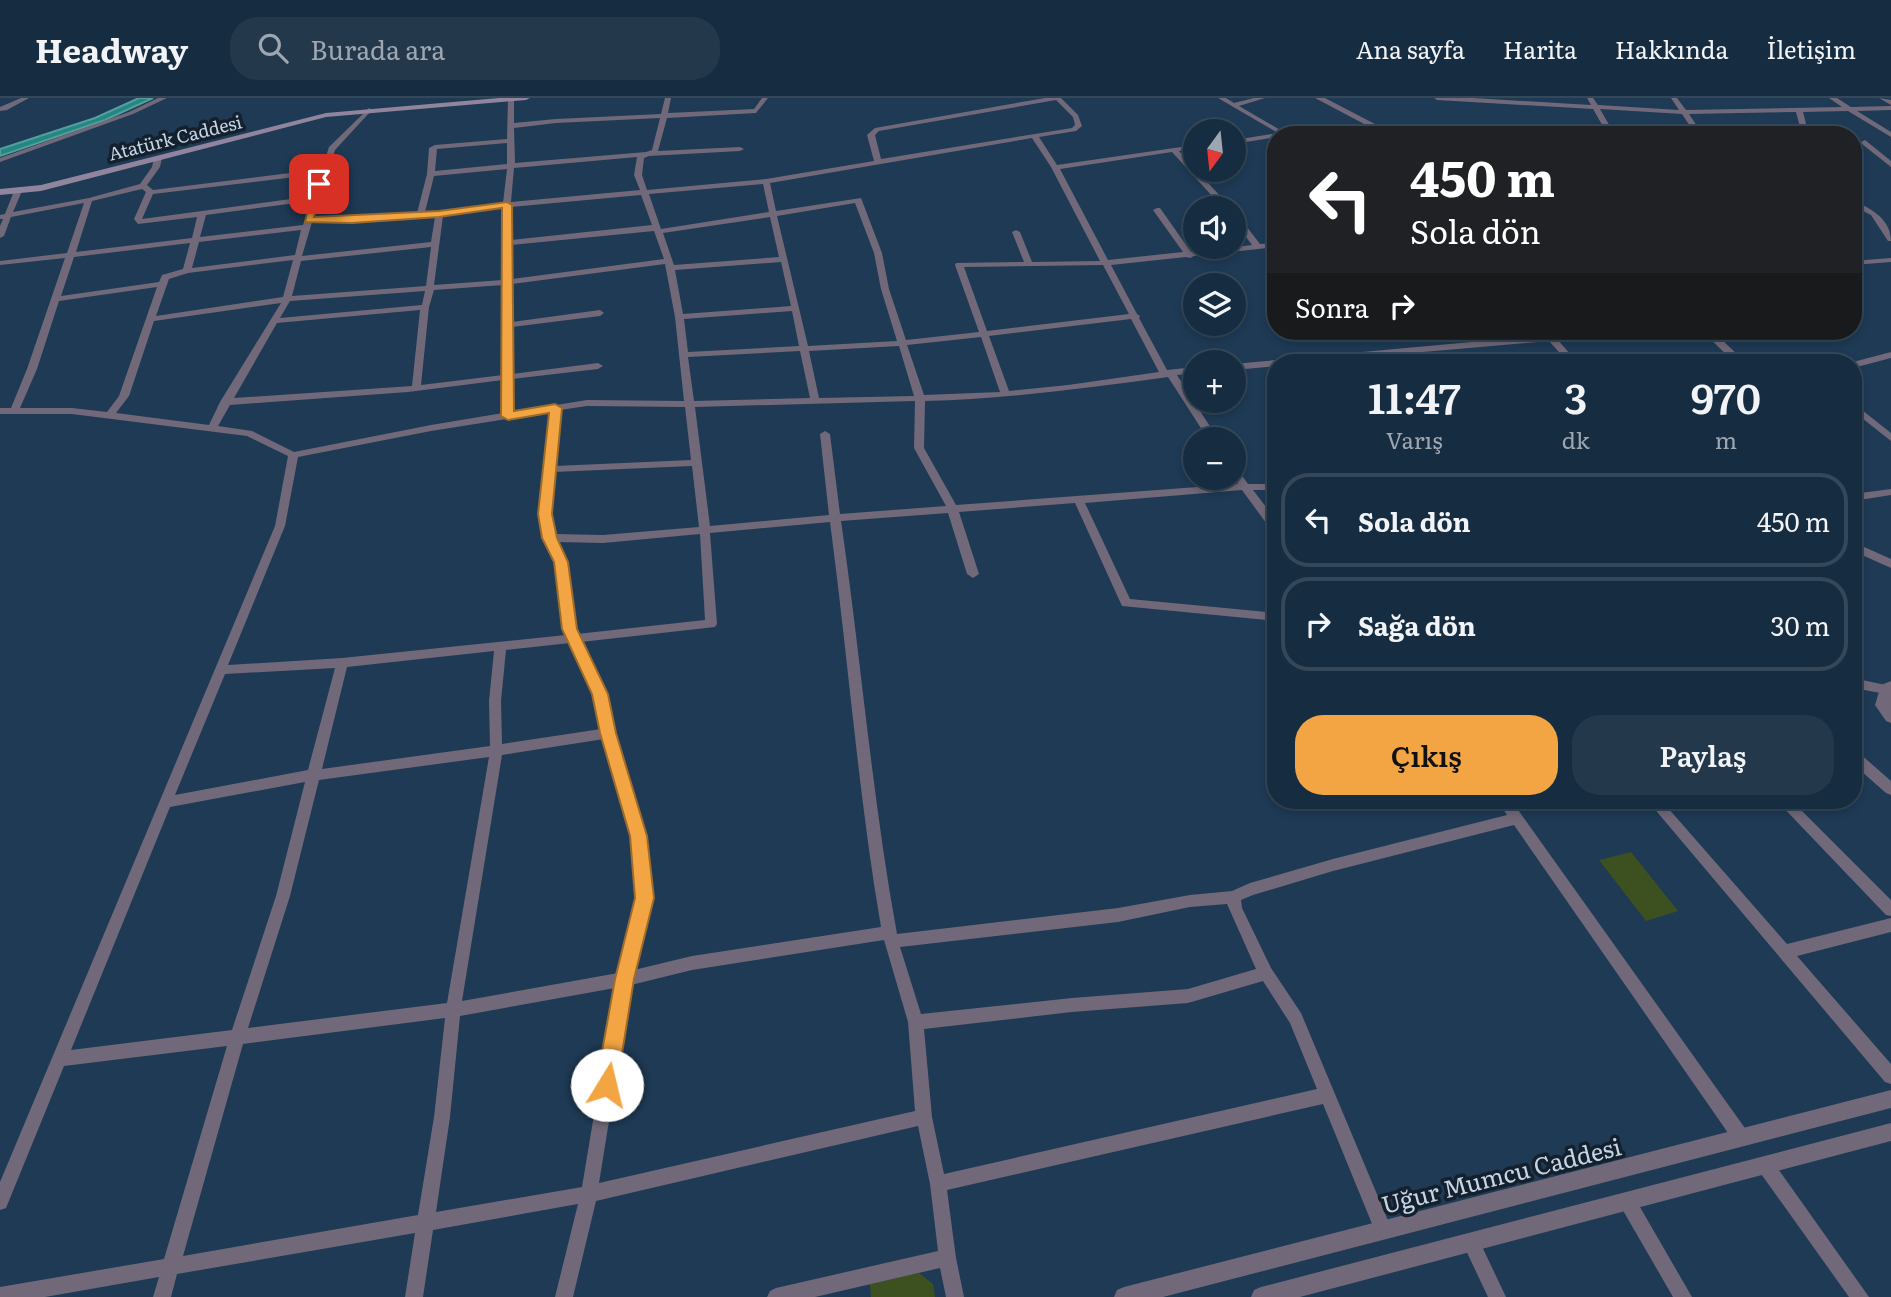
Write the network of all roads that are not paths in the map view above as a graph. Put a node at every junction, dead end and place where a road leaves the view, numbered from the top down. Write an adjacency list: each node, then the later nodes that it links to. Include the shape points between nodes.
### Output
1 (26, 98): 21 (street)
2 (164, 98): 45 (street)
3 (526, 98): 16 (main road, Atatürk Caddesi)
4 (668, 98): 27 (street)
5 (765, 98): 27 (street, via 755,111)
6 (1057, 98): 35 (street, via 1076,116 1079,126); 46 (street, via 877,129 871,135)
7 (1222, 98): 18 (street)
8 (1262, 98): 18 (street)
9 (1319, 98): 30 (street)
10 (1437, 98): 11 (street)
11 (1446, 98): 20 (street)
12 (1590, 98): 20 (street)
13 (1674, 98): 26 (street)
14 (1832, 98): 23 (street)
15 (1883, 98): 19 (street)
16 (511, 99): 22 (main road, Atatürk Caddesi); 28 (street)
17 (1768, 104): 24 (street)
18 (1234, 105): 29 (street)
19 (1891, 106): 23 (street)
20 (1597, 107): 26 (street); 31 (street)
21 (0, 109)
22 (369, 110): 44 (main road, Atatürk Caddesi, via 326,116); 50 (street, via 337,142)
23 (1851, 110): 25 (street); 34 (street)
24 (1776, 111): 25 (street); 26 (street)
25 (1799, 111): 33 (street)
26 (1684, 112): 32 (street)
27 (663, 115): 28 (street); 43 (street, via 658,144)
28 (510, 126): 38 (street)
29 (1267, 126)
30 (1374, 126)
31 (1607, 126)
32 (1694, 126)
33 (1803, 126)
34 (1891, 135)
35 (1034, 136): 46 (street); 49 (street)
36 (1267, 136): 37 (street)
37 (1246, 140)
38 (510, 141): 48 (street); 51 (street, via 435,147)
39 (1891, 141): 47 (street, via 1865,142)
40 (740, 149): 43 (street)
41 (1183, 149): 42 (street)
42 (1174, 150): 49 (street); 58 (street)
43 (647, 154): 48 (street); 55 (street, via 638,161)
44 (158, 158): 53 (street); 54 (main road, Atatürk Caddesi)
45 (0, 160)
46 (878, 162): 52 (street)
47 (1891, 165)
48 (510, 166): 51 (street); 61 (street)
49 (1055, 167): 89 (street)
50 (324, 171): 57 (street); 59 (street)
51 (431, 174): 67 (street)
52 (766, 181): 55 (street); 66 (street)
53 (143, 186): 57 (street); 60 (street)
54 (18, 191): 56 (main road, Atatürk Caddesi); 68 (street)
55 (644, 191): 61 (street); 70 (street)
56 (0, 192)
57 (151, 192): 64 (street, via 138,219 141,222)
58 (1216, 196)
59 (315, 198): 64 (street); 69 (street)
60 (89, 200): 68 (street); 82 (street)
61 (507, 205): 65 (street); 76 (street)
62 (1862, 208): 75 (street, via 1874,213)
63 (1157, 211): 78 (street)
64 (202, 214): 74 (street)
65 (439, 214): 67 (street); 77 (street)
66 (773, 214): 70 (street); 85 (street); 110 (street, via 858,200)
67 (421, 215): 69 (street)
68 (4, 216): 73 (street)
69 (307, 223): 74 (street); 84 (street)
70 (656, 230): 76 (street); 91 (street)
71 (1016, 232): 90 (street)
72 (1246, 232): 80 (street)
73 (0, 236)
74 (197, 239): 82 (street); 92 (street)
75 (1891, 239)
76 (506, 243): 93 (street)
77 (433, 244): 84 (street); 95 (street)
78 (1183, 246)
79 (1267, 246): 80 (street)
80 (1258, 247): 81 (street)
81 (1246, 249)
82 (73, 253): 88 (street); 96 (street)
83 (1183, 257): 89 (street)
84 (297, 258): 92 (street); 97 (street)
85 (784, 260): 91 (street); 99 (street)
86 (1891, 260): 87 (street)
87 (1862, 262)
88 (0, 263)
89 (1104, 263): 90 (street); 101 (street)
90 (1030, 264): 106 (street, via 959,265)
91 (669, 265): 93 (street); 102 (street)
92 (187, 271): 94 (street, via 165,277)
93 (506, 282): 95 (street); 105 (street)
94 (162, 284): 96 (street); 103 (street)
95 (429, 288): 97 (street); 98 (street)
96 (56, 299): 134 (street)
97 (287, 299): 103 (street); 104 (street)
98 (425, 307): 104 (street); 126 (street)
99 (796, 308): 102 (street); 111 (street)
100 (600, 313): 105 (street)
101 (1136, 316): 106 (street); 124 (street)
102 (679, 317): 117 (street)
103 (152, 319): 136 (street, via 124,396)
104 (274, 321): 130 (street)
105 (506, 325): 125 (street)
106 (984, 333): 110 (street); 127 (street)
107 (1529, 340): 112 (street)
108 (1553, 340): 115 (street)
109 (1717, 340): 116 (street)
110 (904, 343): 111 (street); 128 (street)
111 (804, 348): 117 (street); 129 (street)
112 (1417, 350): 113 (street); 114 (street)
113 (1373, 354)
114 (1419, 354)
115 (1566, 354)
116 (1731, 354)
117 (684, 355): 131 (street)
118 (1891, 355): 119 (street)
119 (1862, 363)
120 (1267, 364): 122 (street)
121 (598, 366): 125 (street)
122 (1246, 366)
123 (1183, 371): 124 (street)
124 (1167, 372): 127 (street); 138 (street)
125 (507, 375): 126 (street); 137 (street)
126 (416, 388): 130 (street)
127 (1006, 394): 128 (street)
128 (920, 399): 129 (street); 152 (street, via 919,448)
129 (815, 401): 131 (street)
130 (225, 402): 139 (street)
131 (692, 404): 132 (street, via 587,403); 143 (street)
132 (555, 408): 137 (street); 144 (street)
133 (0, 411): 134 (street)
134 (14, 412): 136 (street)
135 (1862, 414): 141 (street)
136 (110, 415): 139 (street)
137 (508, 416): 142 (street)
138 (1205, 427)
139 (211, 429): 142 (street, via 249,433)
140 (825, 434): 154 (street)
141 (1891, 438)
142 (293, 455): 164 (street, via 280,526)
143 (696, 463): 144 (street); 155 (street)
144 (550, 470): 156 (street, via 545,514)
145 (1246, 487): 146 (street)
146 (1267, 487)
147 (1208, 490): 151 (street)
148 (1245, 490): 153 (street)
149 (1891, 492): 150 (street)
150 (1862, 497)
151 (1079, 501): 152 (street); 160 (street, via 1126,603)
152 (952, 508): 154 (street); 159 (street)
153 (1267, 517)
154 (835, 518): 155 (street); 181 (street, via 863,755)
155 (705, 531): 156 (street); 161 (street, via 711,624)
156 (550, 538): 161 (street, via 561,562)
157 (1862, 550): 158 (street)
158 (1891, 564)
159 (973, 574)
160 (1267, 616)
161 (573, 640): 162 (street); 168 (street, via 600,694)
162 (500, 647): 163 (street); 169 (street)
163 (342, 663): 164 (street); 171 (street)
164 (220, 670): 173 (street)
165 (1862, 684): 166 (street)
166 (1888, 687): 167 (street, via 1882,705)
167 (1891, 717)
168 (608, 733): 169 (street); 184 (street, via 639,836 645,898)
169 (496, 751): 171 (street); 185 (street)
170 (1862, 764): 172 (street)
171 (313, 775): 173 (street); 187 (street, via 283,896)
172 (1891, 789)
173 (166, 802): 188 (street)
174 (1510, 809): 177 (street)
175 (1661, 809): 182 (street)
176 (1792, 809): 179 (street)
177 (1517, 818): 178 (street, via 1321,868); 194 (street)
178 (1233, 897): 181 (street, via 1118,915); 183 (street)
179 (1891, 910)
180 (1891, 925): 182 (street)
181 (891, 936): 184 (street, via 692,963); 186 (street)
182 (1784, 952): 189 (street)
183 (1266, 973): 186 (street, via 1188,996); 190 (street, via 1296,1018)
184 (624, 979): 185 (street); 197 (street)
185 (453, 1010): 187 (street); 200 (street)
186 (916, 1022): 192 (street)
187 (237, 1037): 188 (street); 204 (street)
188 (59, 1059): 198 (street)
189 (1891, 1076)
190 (1328, 1096): 196 (street); 201 (street)
191 (1891, 1099): 194 (street, Uğur Mumcu Caddesi)
192 (924, 1116): 196 (street); 197 (street)
193 (1891, 1132): 195 (street)
194 (1741, 1137): 201 (street, Uğur Mumcu Caddesi)
195 (1765, 1166): 199 (street); 215 (street)
196 (938, 1184): 203 (street)
197 (589, 1194): 200 (street); 208 (street)
198 (0, 1202)
199 (1627, 1202): 202 (street); 214 (street)
200 (426, 1223): 204 (street); 207 (street)
201 (1383, 1230): 211 (street, Uğur Mumcu Caddesi)
202 (1471, 1242): 212 (street); 213 (street)
203 (947, 1258): 209 (street); 210 (street)
204 (171, 1266): 205 (street); 206 (street)
205 (0, 1296)
206 (162, 1297)
207 (414, 1297)
208 (564, 1297)
209 (776, 1297)
210 (955, 1297)
211 (1124, 1297)
212 (1261, 1297)
213 (1497, 1297)
214 (1683, 1297)
215 (1860, 1297)

